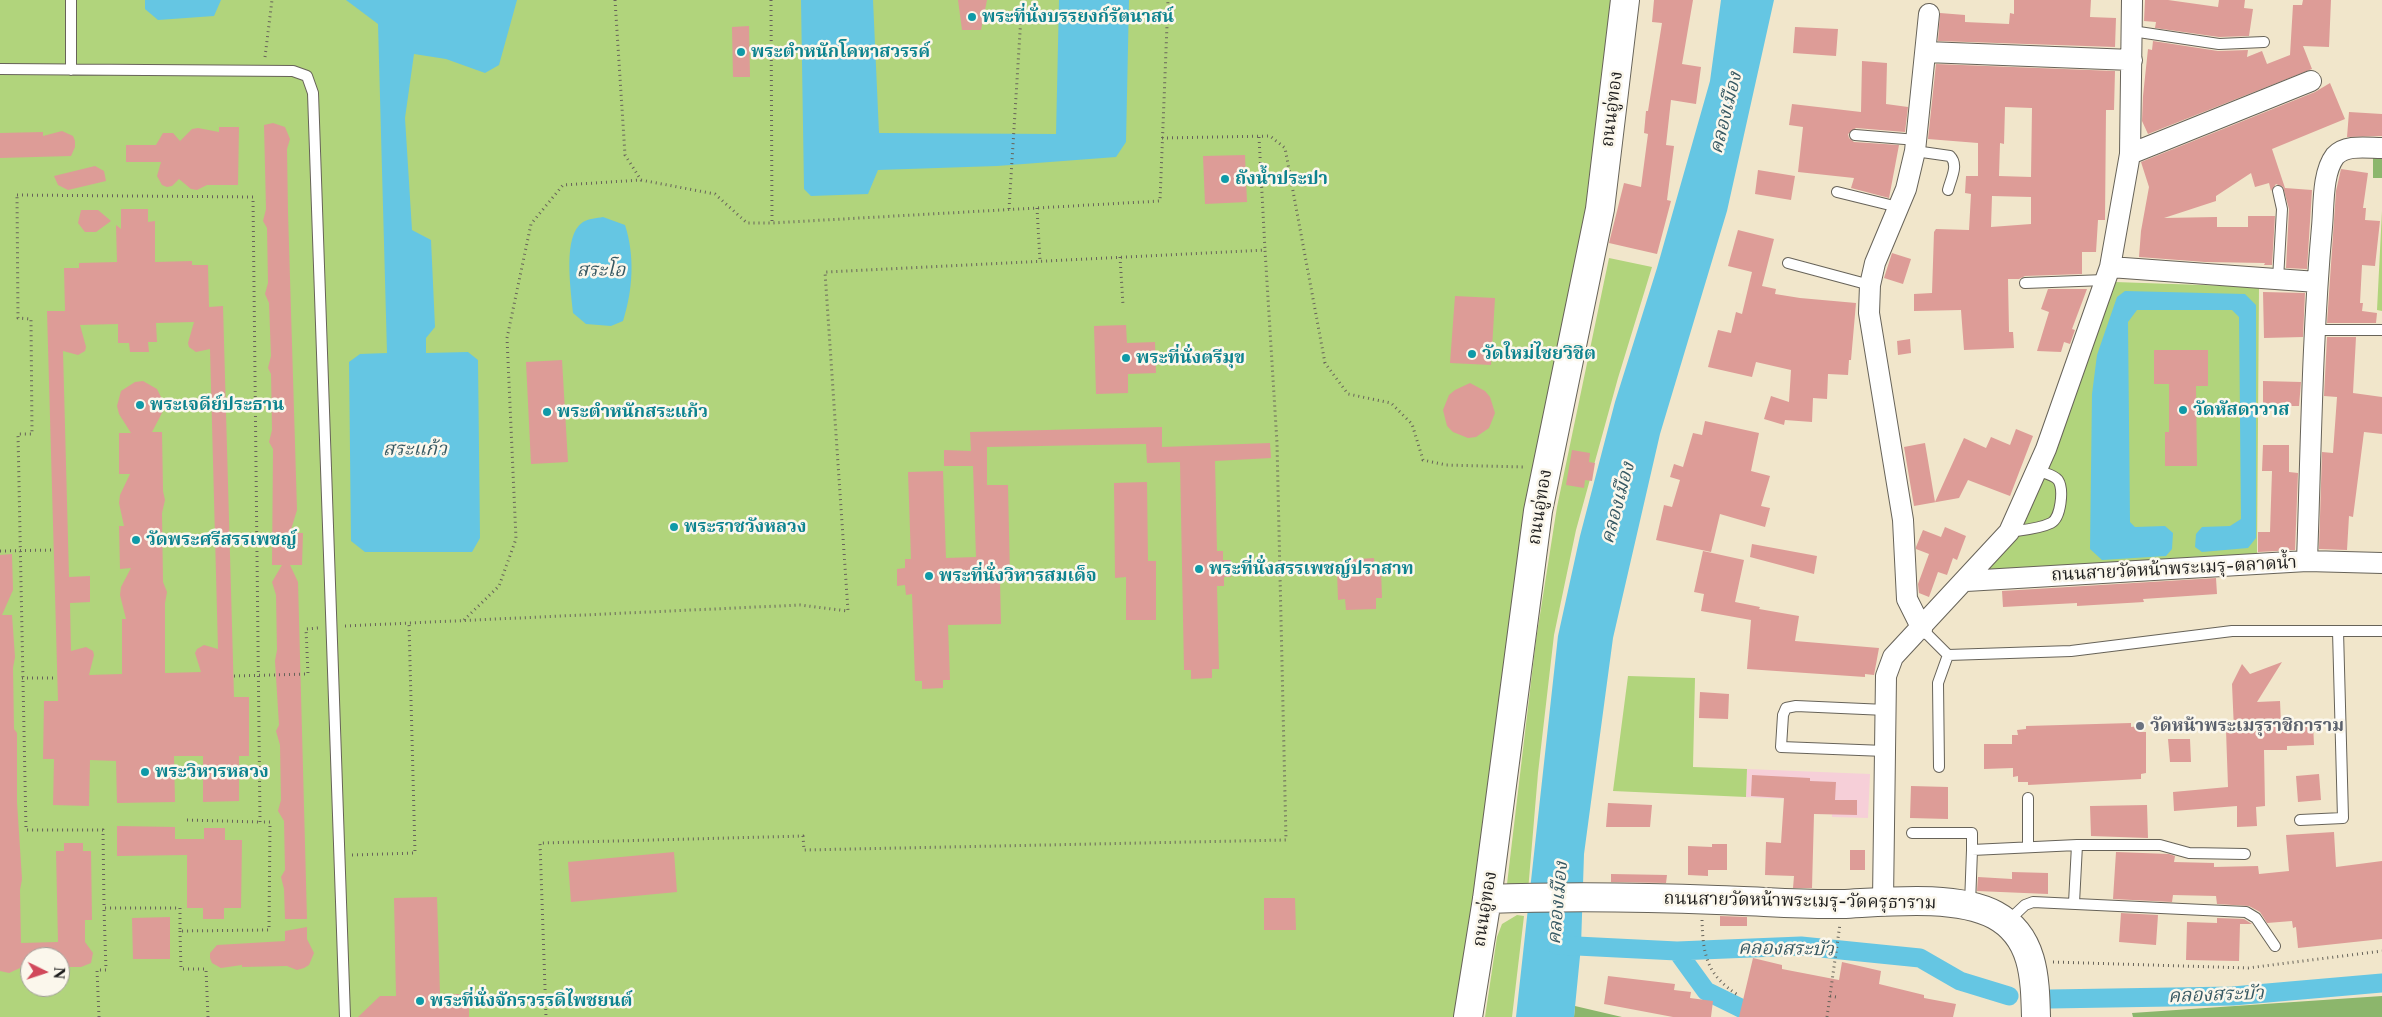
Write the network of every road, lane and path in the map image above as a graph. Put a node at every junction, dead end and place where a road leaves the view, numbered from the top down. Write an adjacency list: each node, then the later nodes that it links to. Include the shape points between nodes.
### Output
1 (71, 0): 15 (lane)
2 (272, 0): 16 (path)
3 (615, 0): 24 (path, via 625,155)
4 (771, 0): 31 (path)
5 (1022, 0): 30 (path)
6 (1168, 0): 20 (path)
7 (1625, 0): 44 (main road, ถนนอู่ทอง, via 1600,209)
8 (2132, 0): 10 (street)
9 (1929, 14): 12 (street)
10 (2132, 31): 11 (lane, via 2220,44); 13 (street)
11 (2264, 42)
12 (1926, 52): 13 (street); 21 (street)
13 (2132, 60): 23 (street)
14 (0, 69): 15 (lane)
15 (70, 70): 16 (lane)
16 (264, 70): 55 (lane, via 293,70 308,76 313,92)
17 (2311, 81): 23 (street)
18 (1855, 135): 21 (lane)
19 (1259, 137): 20 (path); 32 (path); 44 (path, via 1270,136 1285,148 1325,363 1348,394 1391,403 1412,424 1423,460 1446,465)
20 (1162, 138): 29 (path, via 1160,201)
21 (1916, 146): 25 (lane, via 1954,160 1956,164); 28 (street, via 1906,189)
22 (2382, 148): 38 (street, via 2346,148 2330,166)
23 (2130, 154): 36 (street)
24 (641, 180): 31 (path, via 715,194 747,223); 53 (path, via 563,185 531,224 507,338 516,539 499,586)
25 (1948, 190)
26 (2278, 190): 37 (lane, via 2282,209)
27 (1837, 192): 28 (lane)
28 (1898, 207): 40 (street, via 1875,263)
29 (1037, 208): 30 (path); 34 (path)
30 (1009, 210): 31 (path)
31 (772, 224)
32 (1265, 250): 33 (path); 95 (path, via 1277,443 1286,840 804,850 803,836 540,843)
33 (1120, 257): 34 (path); 41 (path)
34 (1040, 261): 53 (path, via 825,272 848,611 800,605)
35 (1788, 263): 40 (lane)
36 (2108, 274): 37 (street); 39 (lane); 45 (street)
37 (2278, 279): 38 (street)
38 (2317, 282): 42 (street)
39 (2025, 283)
40 (1870, 285): 56 (street, via 1869,313 1903,520 1908,599)
41 (1122, 305)
42 (2315, 330): 43 (lane); 50 (street)
43 (2382, 330)
44 (1546, 468): 77 (main road, ถนนอู่ทอง, via 1538,511)
45 (2036, 470): 46 (street); 46 (lane, via 2059,481 2058,516 2053,522)
46 (2009, 532): 52 (street)
47 (54, 550): 49 (path)
48 (0, 551): 49 (path)
49 (19, 551): 60 (path, via 18,434 32,434 30,318 18,318 17,195 253,198); 62 (path)
50 (2307, 561): 51 (street, ถนนสายวัดหน้าพระเมรุ-ตลาดน้ำ); 52 (street, ถนนสายวัดหน้าพระเมรุ-ตลาดน้ำ)
51 (2382, 563)
52 (1966, 581): 56 (street)
53 (463, 621): 54 (path)
54 (409, 623): 55 (path); 76 (path, via 415,853)
55 (331, 627): 60 (path, via 306,629 308,674); 76 (lane)
56 (1922, 629): 59 (lane); 64 (street, via 1893,657 1886,676)
57 (2338, 631): 58 (lane); 59 (lane, via 2232,631 2071,651); 69 (lane, via 2343,818)
58 (2382, 631)
59 (1948, 655): 66 (lane, via 1938,683)
60 (257, 675): 61 (path); 70 (path)
61 (234, 676)
62 (22, 678): 63 (path); 81 (path, via 26,830 103,830)
63 (57, 678)
64 (1886, 710): 65 (street); 65 (lane, via 1786,708 1781,747)
65 (1885, 750): 78 (street)
66 (1939, 767)
67 (2028, 798): 73 (lane)
68 (187, 820): 70 (path)
69 (2300, 820)
70 (260, 822): 85 (path, via 270,822 269,930)
71 (1912, 833): 74 (lane, via 1972,833)
72 (2077, 844): 73 (lane); 75 (lane, via 2160,845 2189,853); 79 (lane)
73 (2028, 847): 74 (lane)
74 (1972, 850): 80 (lane)
75 (2245, 854)
76 (339, 855): 94 (lane)
77 (1499, 899): 78 (main road, ถนนสายวัดหน้าพระเมรุ-วัดครุธาราม, via 1842,904); 96 (main road, ถนนอู่ทอง)
78 (1883, 900): 80 (main road, ถนนสายวัดหน้าพระเมรุ-วัดครุธาราม)
79 (2074, 903): 84 (lane, via 2033,902 2025,905); 86 (lane, via 2246,912 2256,918)
80 (1970, 905): 84 (main road, ถนนสายวัดหน้าพระเมรุ-วัดครุธาราม, via 1996,916)
81 (104, 908): 85 (path, via 180,908); 92 (path, via 106,970 97,970)
82 (1702, 918): 89 (path, via 1702,945 1709,968 1723,985)
83 (1840, 921): 90 (path)
84 (2005, 924): 88 (main road, ถนนสายวัดหน้าพระเมรุ-วัดครุธาราม, via 2020,936)
85 (180, 931): 93 (path, via 182,969 206,969)
86 (2275, 946)
87 (2382, 951): 88 (path, via 2248,968)
88 (2032, 961): 98 (main road, ถนนสายวัดหน้าพระเมรุ-วัดครุธาราม)
89 (1738, 995)
90 (1830, 996): 91 (path); 97 (path)
91 (1836, 997)
92 (99, 1017)
93 (208, 1017)
94 (345, 1017)
95 (546, 1017)
96 (1468, 1017)
97 (1827, 1017)
98 (2036, 1017)

